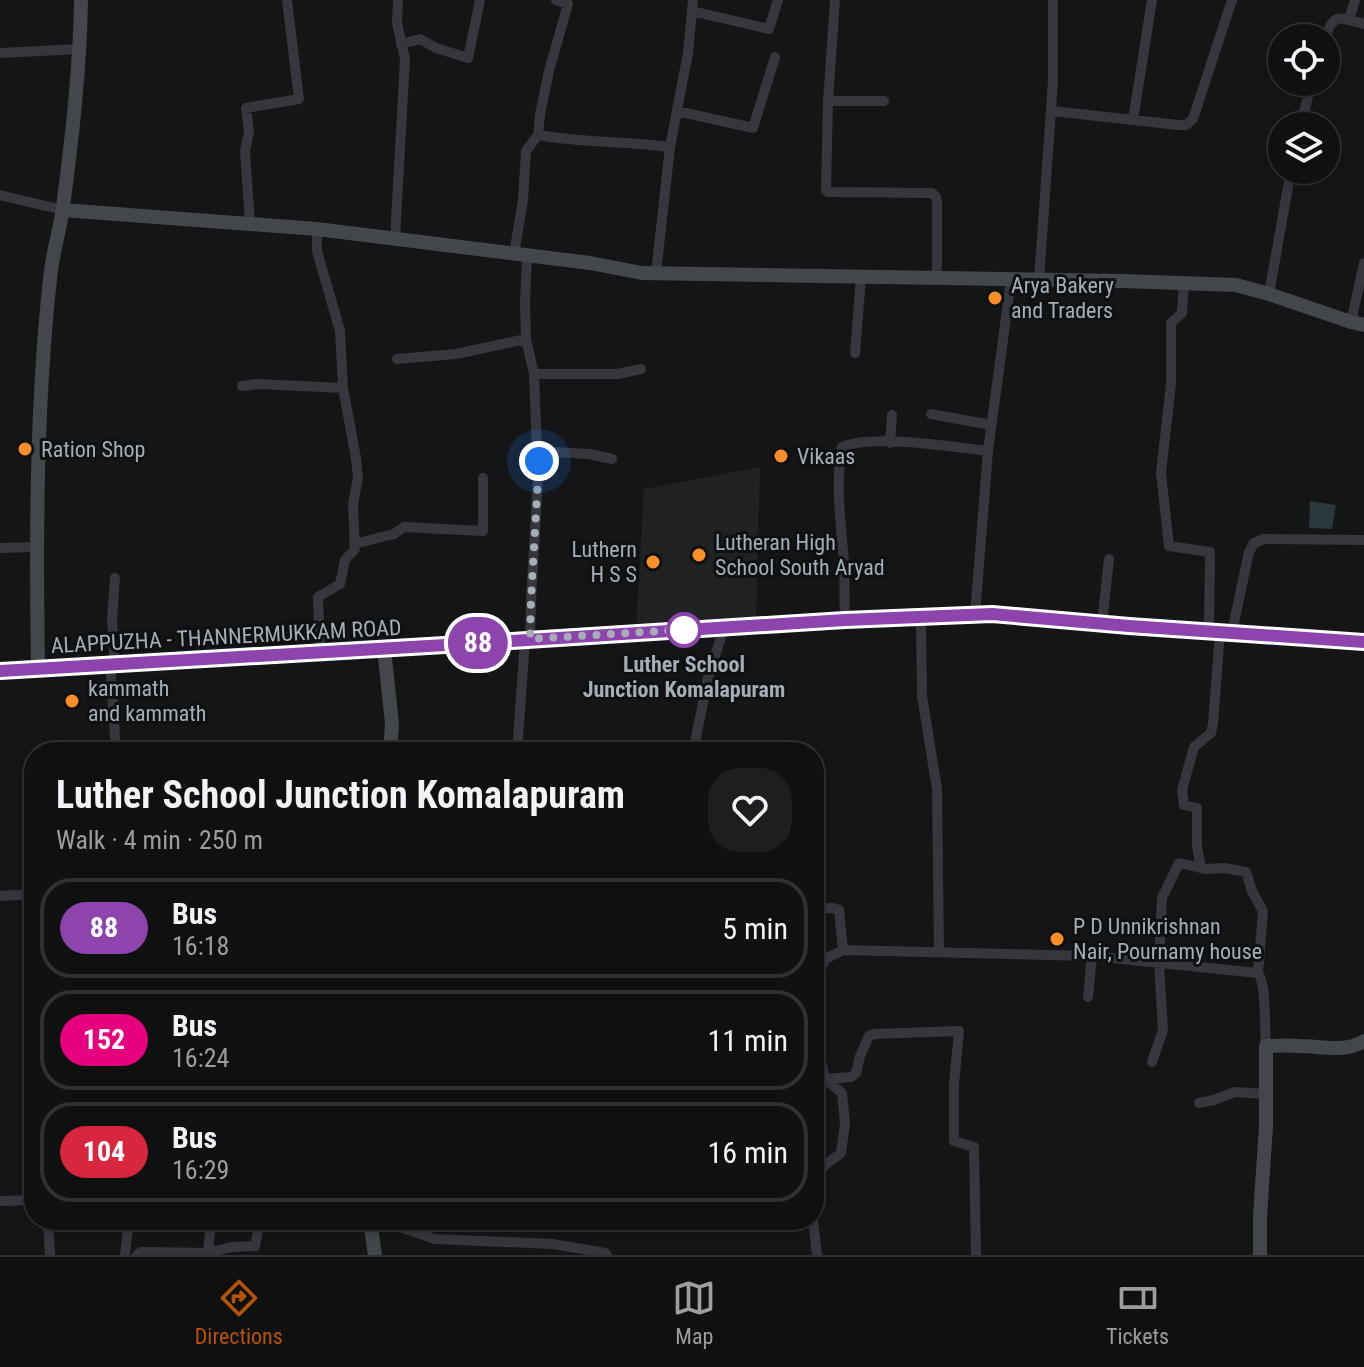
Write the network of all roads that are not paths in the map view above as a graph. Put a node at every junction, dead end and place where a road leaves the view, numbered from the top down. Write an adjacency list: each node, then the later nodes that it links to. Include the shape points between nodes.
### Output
1 (81, 0): 17 (main road)
2 (287, 0): 30 (street, via 299,99 246,108)
3 (398, 0): 16 (street)
4 (480, 0): 16 (street, via 468,58 420,39)
5 (556, 0): 25 (street, via 568,4)
6 (778, 0): 12 (street, via 769,29)
7 (835, 0): 20 (street)
8 (1053, 0): 23 (street)
9 (1152, 0): 24 (street)
10 (1232, 0): 24 (street, via 1193,119 1182,126)
11 (1355, 0): 13 (street)
12 (692, 6): 22 (street)
13 (1349, 20): 14 (street); 15 (street)
14 (1330, 24)
15 (1364, 24)
16 (401, 44): 32 (street, via 405,59)
17 (81, 49): 18 (street); 29 (main road)
18 (0, 53)
19 (775, 57): 22 (street, via 753,128)
20 (828, 101): 21 (street); 37 (street, via 826,190 932,193 937,202)
21 (884, 101)
22 (677, 111): 26 (street)
23 (1052, 111): 24 (street); 39 (street)
24 (1133, 120)
25 (538, 135): 26 (street); 33 (street, via 526,151)
26 (670, 147): 35 (street)
27 (1289, 184): 41 (street)
28 (0, 195): 29 (street)
29 (63, 210): 30 (main road); 60 (main road, via 50,274)
30 (250, 224): 31 (main road)
31 (317, 229): 32 (main road); 49 (street, via 317,251 340,331)
32 (395, 238): 33 (main road)
33 (521, 255): 35 (main road); 43 (street)
34 (1364, 263): 42 (street)
35 (656, 273): 36 (main road)
36 (861, 277): 37 (main road); 44 (street)
37 (937, 279): 38 (main road)
38 (1011, 280): 39 (main road); 52 (street)
39 (1039, 280): 40 (main road)
40 (1184, 282): 41 (main road, via 1236,285); 69 (street, via 1182,313 1171,323 1171,384 1161,473 1169,546 1210,552)
41 (1269, 294): 42 (main road)
42 (1357, 324)
43 (526, 339): 45 (street, via 456,354); 47 (street)
44 (855, 353)
45 (397, 359)
46 (641, 369): 47 (street)
47 (534, 374): 54 (street)
48 (242, 386): 49 (street)
49 (343, 388): 59 (street, via 358,478)
50 (931, 414): 52 (street)
51 (892, 415): 53 (street)
52 (991, 425): 55 (street)
53 (890, 443): 55 (street); 66 (street, via 842,447)
54 (537, 451): 56 (street); 70 (street)
55 (988, 451): 64 (street)
56 (612, 459)
57 (483, 478): 59 (street, via 483,531 404,527)
58 (1364, 540): 69 (street, via 1254,543)
59 (354, 544): 73 (street, via 340,584 318,597)
60 (36, 547): 61 (street); 75 (main road)
61 (0, 548)
62 (1109, 559): 67 (street)
63 (115, 578): 74 (street)
64 (975, 615): 65 (main road, ALAPPUZHA - THANNERMUKKAM ROAD); 67 (main road, ALAPPUZHA - THANNERMUKKAM ROAD)
65 (921, 618): 66 (main road, ALAPPUZHA - THANNERMUKKAM ROAD); 86 (street, via 922,696 937,789)
66 (845, 620): 68 (main road, ALAPPUZHA - THANNERMUKKAM ROAD)
67 (1102, 623): 69 (main road, ALAPPUZHA - THANNERMUKKAM ROAD)
68 (724, 628): 70 (main road, ALAPPUZHA - THANNERMUKKAM ROAD); 80 (street)
69 (1220, 631): 71 (main road, ALAPPUZHA - THANNERMUKKAM ROAD); 81 (street, via 1211,733 1194,747 1182,790 1184,805 1197,808)
70 (528, 640): 72 (main road, ALAPPUZHA - THANNERMUKKAM ROAD); 79 (street)
71 (1364, 645)
72 (384, 649): 73 (main road, ALAPPUZHA - THANNERMUKKAM ROAD); 78 (main road)
73 (320, 653): 74 (main road, ALAPPUZHA - THANNERMUKKAM ROAD)
74 (112, 665): 75 (main road, ALAPPUZHA - THANNERMUKKAM ROAD); 77 (street)
75 (38, 669): 76 (main road, ALAPPUZHA - THANNERMUKKAM ROAD)
76 (0, 671)
77 (116, 742)
78 (391, 742)
79 (518, 742)
80 (695, 742)
81 (1201, 868): 89 (street, via 1179,863 1162,898); 90 (street, via 1246,872 1263,911)
82 (24, 895): 83 (street)
83 (0, 896)
84 (824, 908): 85 (street, via 839,910)
85 (843, 950): 86 (street); 88 (street)
86 (939, 953): 87 (street)
87 (1092, 956): 89 (street); 91 (street)
88 (824, 961)
89 (1159, 963): 90 (street); 94 (street, via 1163,1030)
90 (1258, 973): 93 (street)
91 (1088, 997)
92 (1364, 1041): 93 (main road, via 1343,1048)
93 (1266, 1046): 97 (main road)
94 (1152, 1062)
95 (824, 1075): 96 (street)
96 (825, 1079): 99 (street, via 842,1093 845,1123 841,1153); 116 (street, via 856,1073 869,1036 959,1031 954,1141 974,1147)
97 (1265, 1094): 98 (street, via 1235,1092); 117 (main road)
98 (1199, 1103)
99 (824, 1166)
100 (24, 1200): 101 (street)
101 (0, 1201)
102 (49, 1230): 110 (street)
103 (128, 1230): 111 (street)
104 (210, 1230): 109 (street)
105 (258, 1230): 109 (street, via 255,1246)
106 (371, 1230): 113 (main road)
107 (408, 1230): 114 (street, via 435,1239 553,1244)
108 (814, 1230): 115 (street)
109 (208, 1253): 112 (street)
110 (50, 1255)
111 (125, 1255)
112 (137, 1255)
113 (375, 1255)
114 (607, 1255)
115 (817, 1255)
116 (976, 1255)
117 (1260, 1255)

